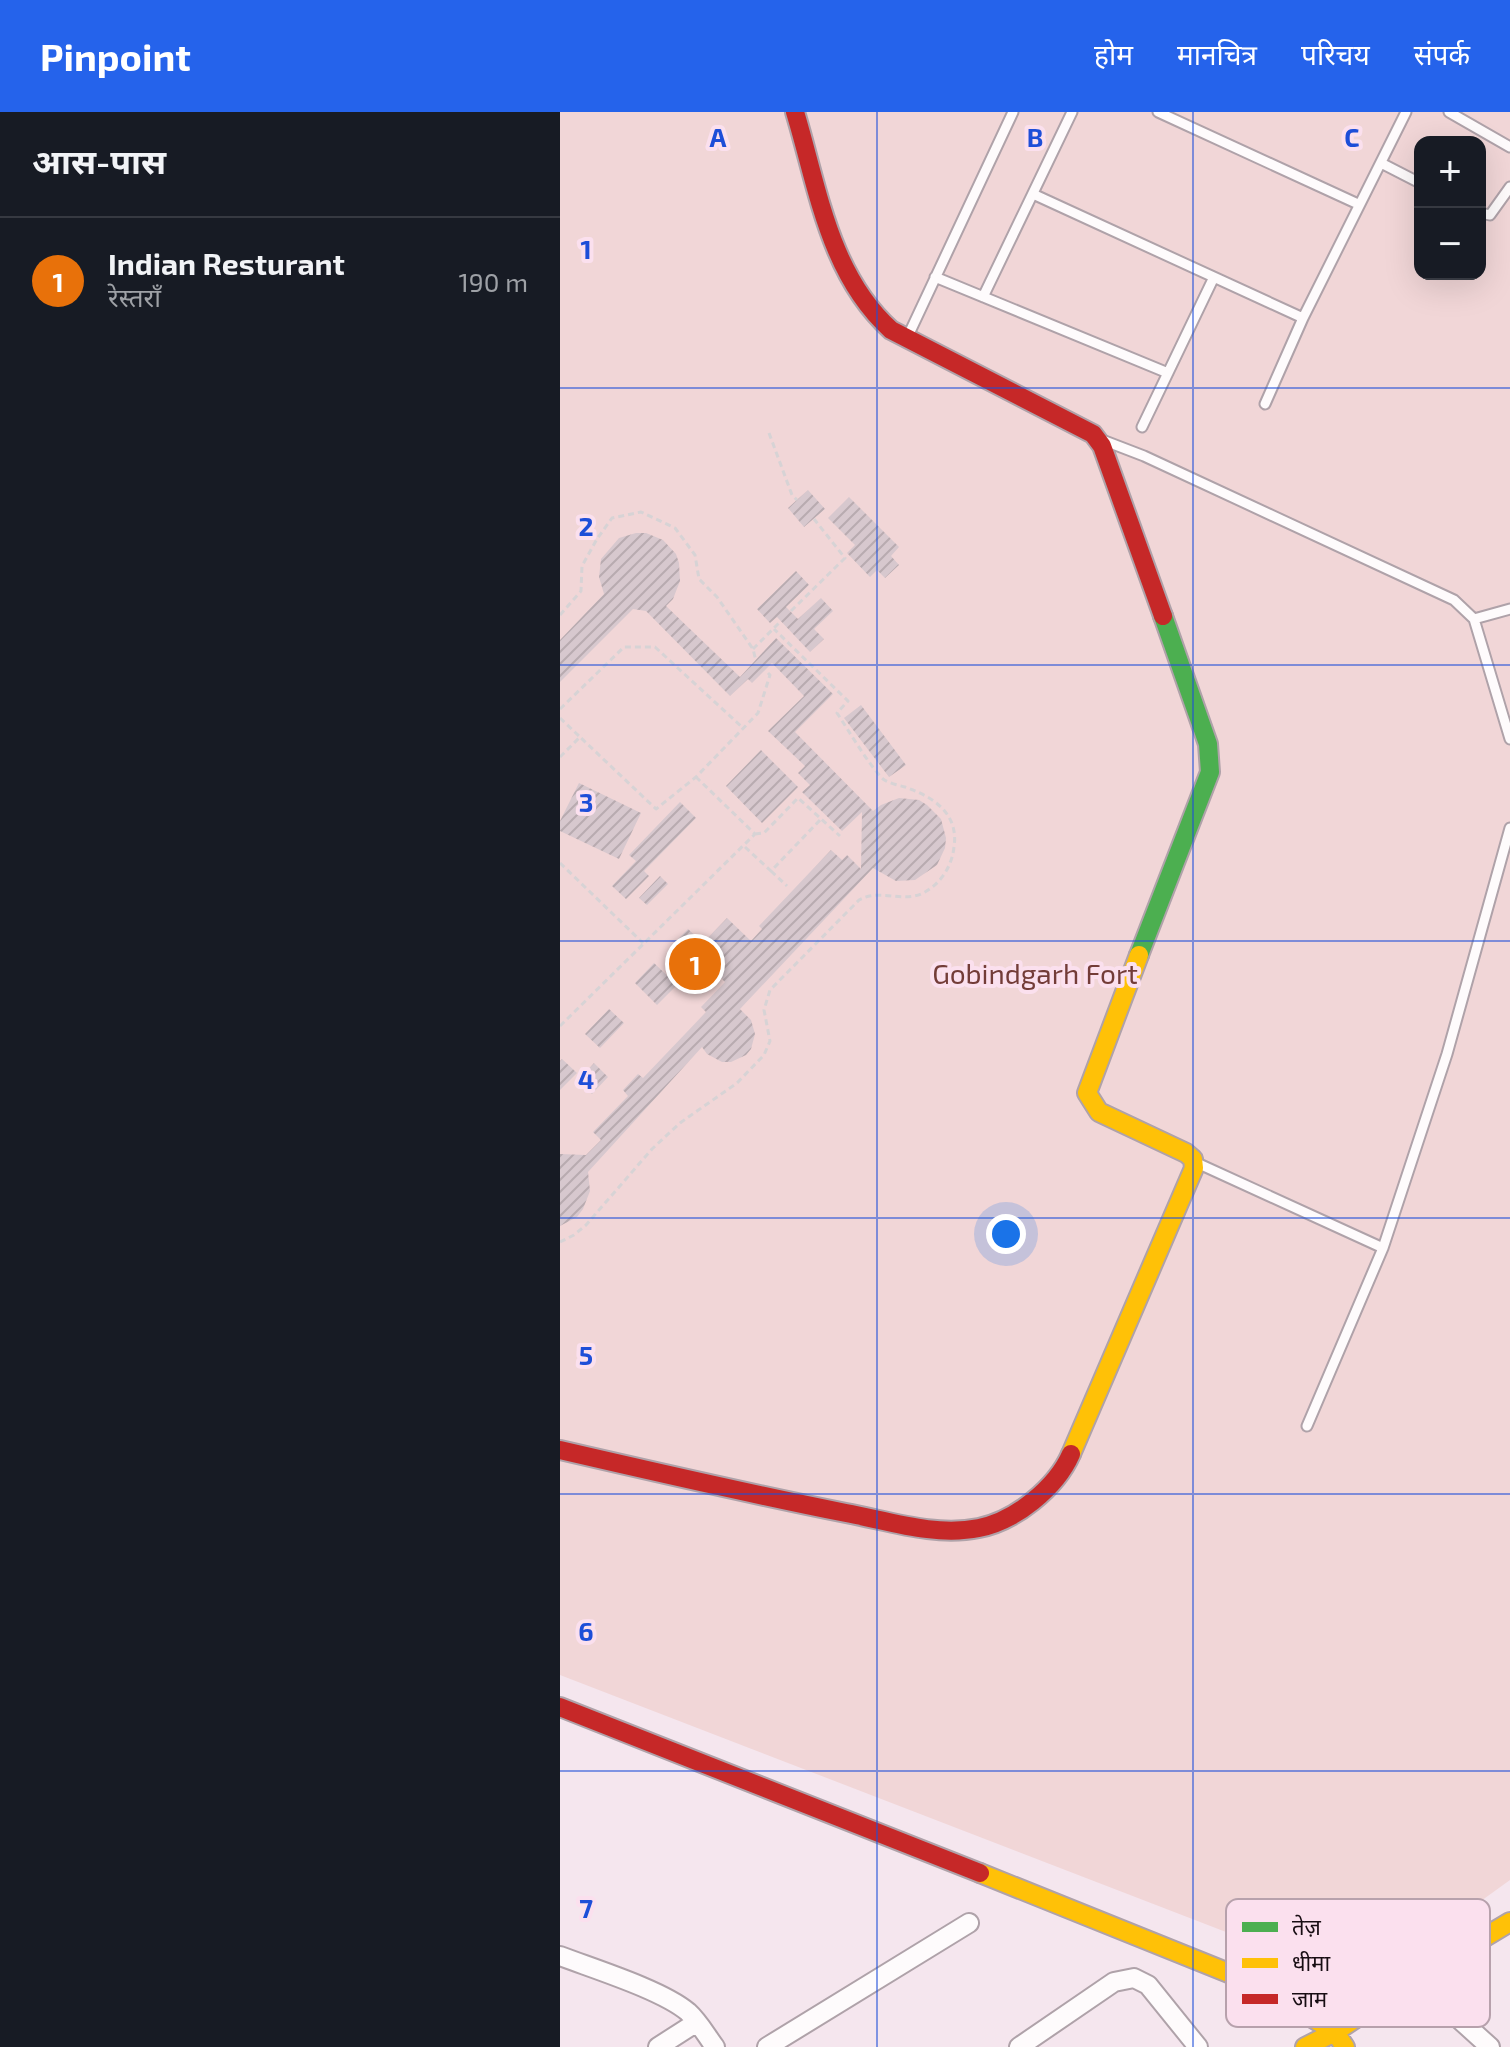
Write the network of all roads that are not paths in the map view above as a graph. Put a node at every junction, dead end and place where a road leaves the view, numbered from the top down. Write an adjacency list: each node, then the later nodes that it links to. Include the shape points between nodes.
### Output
1 (795, 112): 18 (street, via 850,283 869,313)
2 (1013, 112): 14 (lane)
3 (1072, 112): 11 (lane)
4 (1158, 112): 12 (lane)
5 (1406, 112): 8 (lane)
6 (1449, 112): 7 (lane)
7 (1510, 147)
8 (1381, 163): 9 (lane); 12 (lane)
9 (1414, 180)
10 (1510, 187): 13 (lane, via 1495,212)
11 (1033, 194): 15 (lane); 16 (lane)
12 (1358, 204): 17 (lane)
13 (1486, 214)
14 (935, 277): 16 (lane); 18 (lane)
15 (1214, 277): 17 (lane); 19 (lane)
16 (983, 297): 19 (lane)
17 (1303, 318): 20 (lane)
18 (907, 339): 22 (street)
19 (1168, 373): 21 (lane)
20 (1265, 404)
21 (1142, 427)
22 (1098, 439): 24 (lane, via 1454,600); 27 (street, via 1211,761 1206,788 1087,1093 1099,1112)
23 (1510, 609): 24 (lane)
24 (1474, 619): 25 (lane)
25 (1510, 739)
26 (1510, 828): 28 (lane, via 1447,1054)
27 (1195, 1162): 28 (lane); 30 (street, via 1067,1463 1034,1500 996,1522 957,1530 921,1527)
28 (1383, 1248): 29 (lane)
29 (1307, 1426)
30 (560, 1450)
31 (560, 1707): 36 (street)
32 (1510, 1922): 34 (street)
33 (969, 1923): 43 (street)
34 (1490, 1934)
35 (560, 1956): 37 (street, via 654,1993)
36 (1226, 1971)
37 (697, 2022): 41 (street); 42 (street)
38 (1322, 2027): 40 (street)
39 (1468, 2027): 47 (street)
40 (1340, 2039): 46 (street)
41 (658, 2047)
42 (715, 2047)
43 (767, 2047)
44 (1019, 2047): 45 (street, via 1114,1982 1134,1978 1148,1985)
45 (1198, 2047)
46 (1305, 2047)
47 (1490, 2047)

